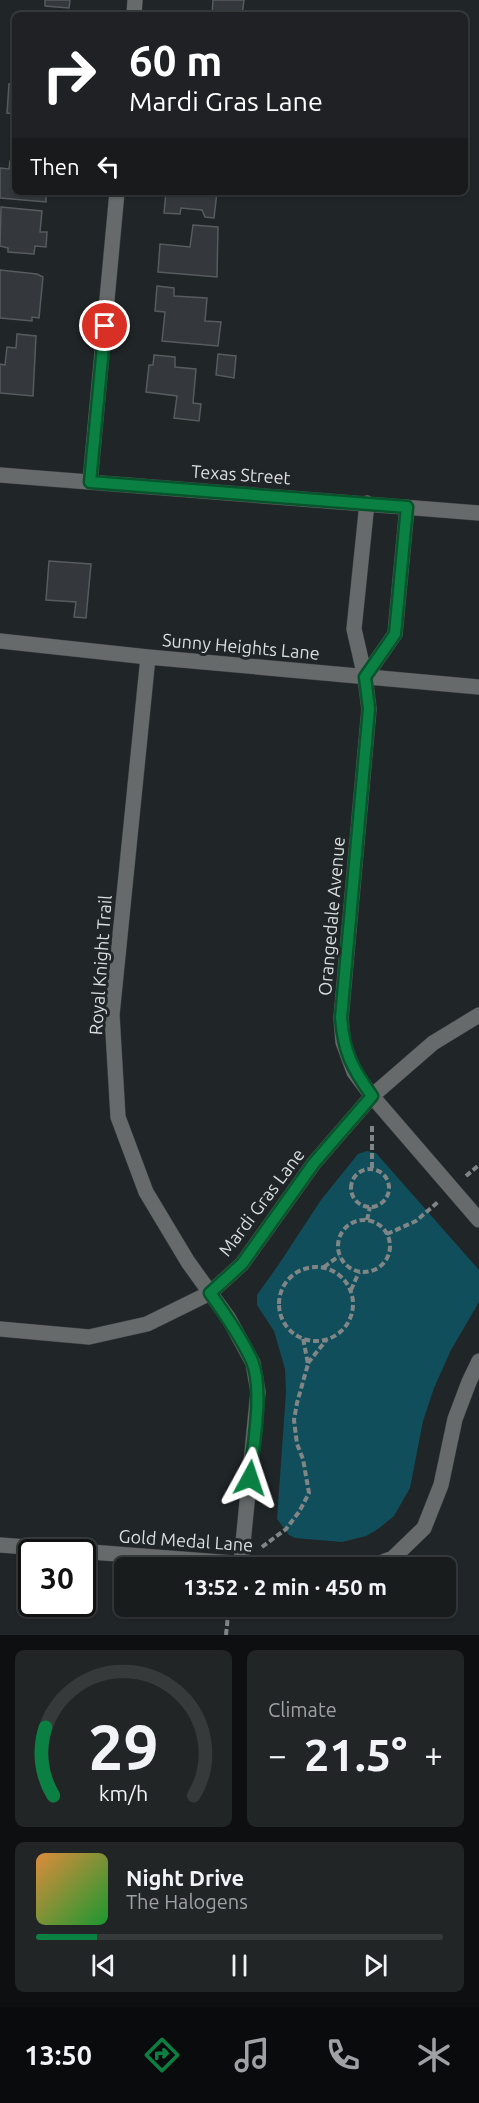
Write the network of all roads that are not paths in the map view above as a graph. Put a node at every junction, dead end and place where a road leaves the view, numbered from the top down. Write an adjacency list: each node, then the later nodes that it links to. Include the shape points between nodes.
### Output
1 (117, 195): 3 (street)
2 (0, 475): 3 (street, Texas Street)
3 (90, 482): 4 (street, Texas Street)
4 (367, 503): 5 (street, Texas Street); 9 (street, Orangedale Avenue, via 354,629)
5 (407, 507): 6 (street, Texas Street); 9 (street, via 395,634)
6 (479, 513)
7 (0, 641): 8 (street, Sunny Heights Lane)
8 (148, 657): 9 (street, Sunny Heights Lane); 14 (street, Royal Knight Trail, via 112,1015 118,1117 146,1192)
9 (365, 677): 10 (street, Sunny Heights Lane); 12 (street, Orangedale Avenue, via 369,709 341,1018 343,1042 354,1072)
10 (479, 687)
11 (479, 1015): 12 (street, Mardi Gras Lane, via 433,1043)
12 (372, 1096): 13 (street, Orangedale Avenue); 14 (street, Mardi Gras Lane, via 314,1163 242,1264)
13 (479, 1220)
14 (210, 1293): 15 (street, Mardi Gras Lane, via 147,1324 89,1337); 19 (street, Royal Knight Trail, via 253,1363 258,1392)
15 (0, 1329)
16 (479, 1361): 20 (street, via 455,1419 441,1485 424,1528)
17 (0, 1545): 18 (street, Gold Medal Lane)
18 (161, 1557)
19 (242, 1557)
20 (394, 1557)

